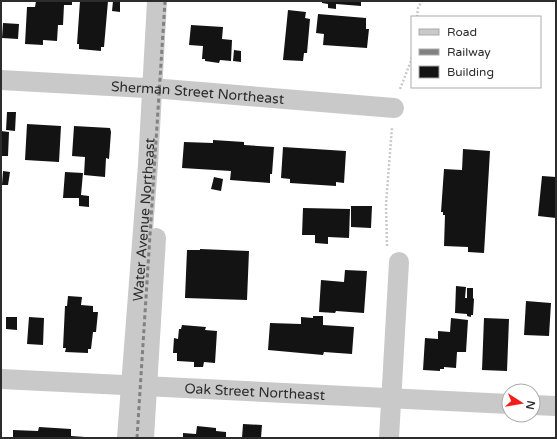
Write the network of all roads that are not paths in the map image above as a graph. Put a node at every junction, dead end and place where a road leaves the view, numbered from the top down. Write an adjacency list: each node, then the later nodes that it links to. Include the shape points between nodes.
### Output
1 (157, 1): 4 (street, Water Avenue Northeast)
2 (170, 1): 4 (street, Water Avenue Northeast)
3 (1, 80): 4 (street, Sherman Street Northeast)
4 (158, 89): 5 (street, Sherman Street Northeast); 8 (street, Water Avenue Northeast, via 148,165)
5 (394, 108)
6 (399, 262): 9 (street)
7 (1, 380): 8 (street, Oak Street Northeast)
8 (139, 386): 9 (street, Oak Street Northeast); 13 (street, Water Avenue Northeast); 14 (street, Water Avenue Northeast)
9 (391, 397): 10 (street, Oak Street Northeast); 15 (street)
10 (501, 404)
11 (541, 405): 12 (street)
12 (556, 406)
13 (127, 438)
14 (144, 438)
15 (389, 438)

